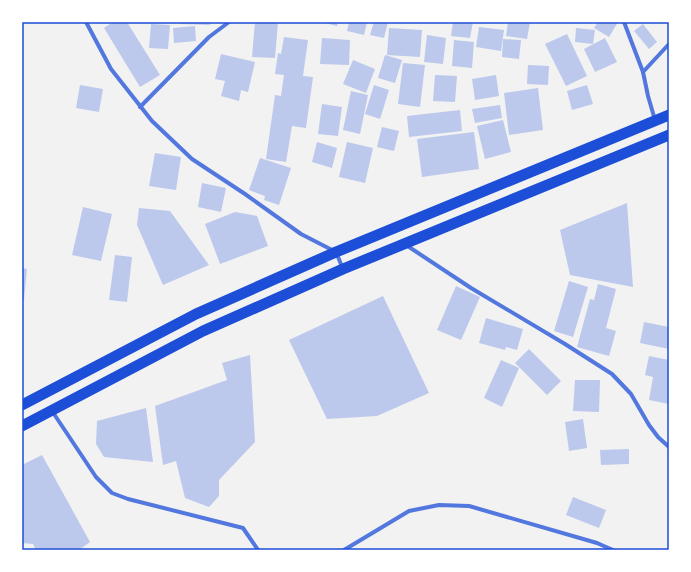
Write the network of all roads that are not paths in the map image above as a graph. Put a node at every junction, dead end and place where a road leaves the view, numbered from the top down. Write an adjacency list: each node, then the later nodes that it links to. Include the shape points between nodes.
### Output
1 (86, 22): 6 (street, via 111,69)
2 (229, 22): 6 (street, via 209,37)
3 (624, 22): 5 (street)
4 (669, 44): 5 (street)
5 (643, 72): 8 (street)
6 (140, 107): 13 (street, via 192,158 301,234)
7 (669, 115): 8 (highway)
8 (655, 121): 10 (highway)
9 (669, 135): 11 (highway)
10 (483, 192): 11 (highway); 13 (highway)
11 (489, 209): 12 (highway)
12 (404, 244): 14 (highway); 18 (street, via 612,374 631,394 649,425)
13 (336, 252): 14 (street); 15 (highway, via 196,314)
14 (343, 269): 16 (highway, via 204,331)
15 (22, 405)
16 (52, 410): 17 (highway); 19 (street, via 96,477 112,493 244,528)
17 (22, 426)
18 (669, 447)
19 (258, 550)
20 (344, 550): 21 (street, via 409,511 439,505 469,506 597,543)
21 (613, 550)

